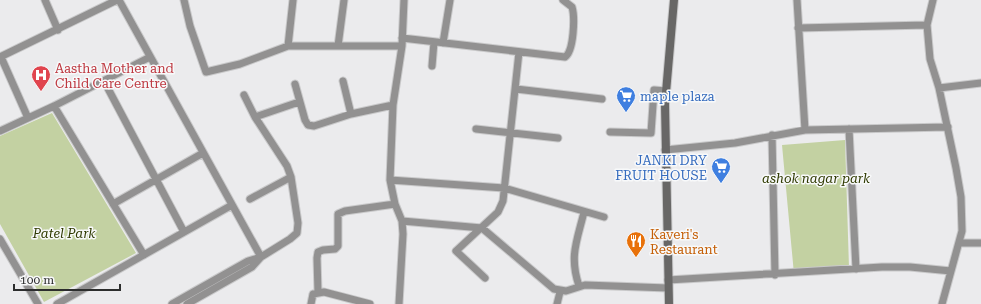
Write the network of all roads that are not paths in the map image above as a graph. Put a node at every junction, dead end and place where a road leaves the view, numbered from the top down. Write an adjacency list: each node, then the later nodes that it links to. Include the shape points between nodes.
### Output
1 (45, 0): 14 (street)
2 (118, 0): 14 (street); 23 (street)
3 (184, 0): 18 (street, via 206,72 240,64)
4 (293, 0): 18 (street)
5 (344, 0): 19 (street)
6 (404, 0): 15 (street)
7 (450, 0): 17 (street)
8 (563, 0): 21 (street, via 572,7 574,14 569,54 560,58)
9 (674, 0): 31 (street)
10 (797, 0): 13 (street)
11 (933, 0): 12 (street)
12 (927, 25): 13 (street); 29 (street, via 930,59)
13 (798, 28): 43 (street)
14 (58, 30): 22 (street)
15 (402, 38): 16 (street); 20 (street)
16 (434, 42): 17 (street); 24 (street)
17 (443, 43): 21 (street)
18 (288, 46): 19 (street)
19 (338, 46): 20 (street)
20 (402, 46): 36 (street)
21 (519, 52): 30 (street)
22 (0, 57): 39 (street)
23 (150, 57): 25 (street); 50 (street)
24 (432, 66)
25 (104, 81): 35 (street); 52 (street)
26 (343, 81): 37 (street)
27 (981, 83): 29 (street)
28 (295, 84): 34 (street)
29 (939, 88): 40 (street)
30 (516, 89): 33 (street); 46 (street)
31 (666, 91): 45 (street, via 654,90 651,133); 49 (street)
32 (244, 95): 38 (street)
33 (602, 99)
34 (299, 102): 37 (street, via 308,125 314,126); 38 (street)
35 (54, 106): 39 (street); 56 (street)
36 (393, 106): 37 (street); 53 (street)
37 (352, 114)
38 (255, 116): 51 (street, via 287,166)
39 (28, 118): 44 (street)
40 (948, 127): 42 (street); 65 (street, via 961,197 962,231)
41 (476, 129): 46 (street)
42 (849, 129): 43 (street); 69 (street)
43 (806, 130): 47 (street)
44 (0, 131)
45 (610, 132)
46 (512, 133): 48 (street); 54 (street)
47 (772, 135): 49 (street, via 735,143); 71 (street)
48 (558, 138)
49 (665, 150): 73 (street)
50 (203, 153): 52 (street); 58 (street)
51 (291, 177): 55 (street); 68 (street, via 298,223 296,233)
52 (157, 179): 56 (street); 63 (street)
53 (390, 180): 54 (street); 57 (street)
54 (504, 188): 59 (street); 62 (street, via 501,207)
55 (250, 199)
56 (113, 204): 67 (street)
57 (395, 204): 61 (street); 75 (street, via 338,214 338,246 335,249 318,252)
58 (232, 205): 63 (street); 68 (street)
59 (584, 212): 60 (street); 74 (street, via 574,255 574,271)
60 (604, 217)
61 (402, 221): 62 (street); 83 (street)
62 (482, 228): 72 (street, via 456,251); 76 (street)
63 (184, 232): 67 (street)
64 (0, 239): 77 (street)
65 (959, 243): 66 (street); 70 (street)
66 (981, 243)
67 (144, 255): 78 (street)
68 (261, 257): 79 (street, via 248,261); 80 (street, via 252,267)
69 (856, 269): 70 (street, via 910,266); 71 (street)
70 (951, 271): 86 (street)
71 (775, 275): 73 (street)
72 (485, 278)
73 (668, 284): 74 (street); 85 (street)
74 (579, 286): 76 (street)
75 (318, 292): 81 (street, via 313,294); 82 (street)
76 (560, 292): 84 (street)
77 (38, 304)
78 (56, 304)
79 (172, 304)
80 (187, 304)
81 (311, 304)
82 (370, 304)
83 (399, 304)
84 (557, 304)
85 (669, 304)
86 (942, 304)

